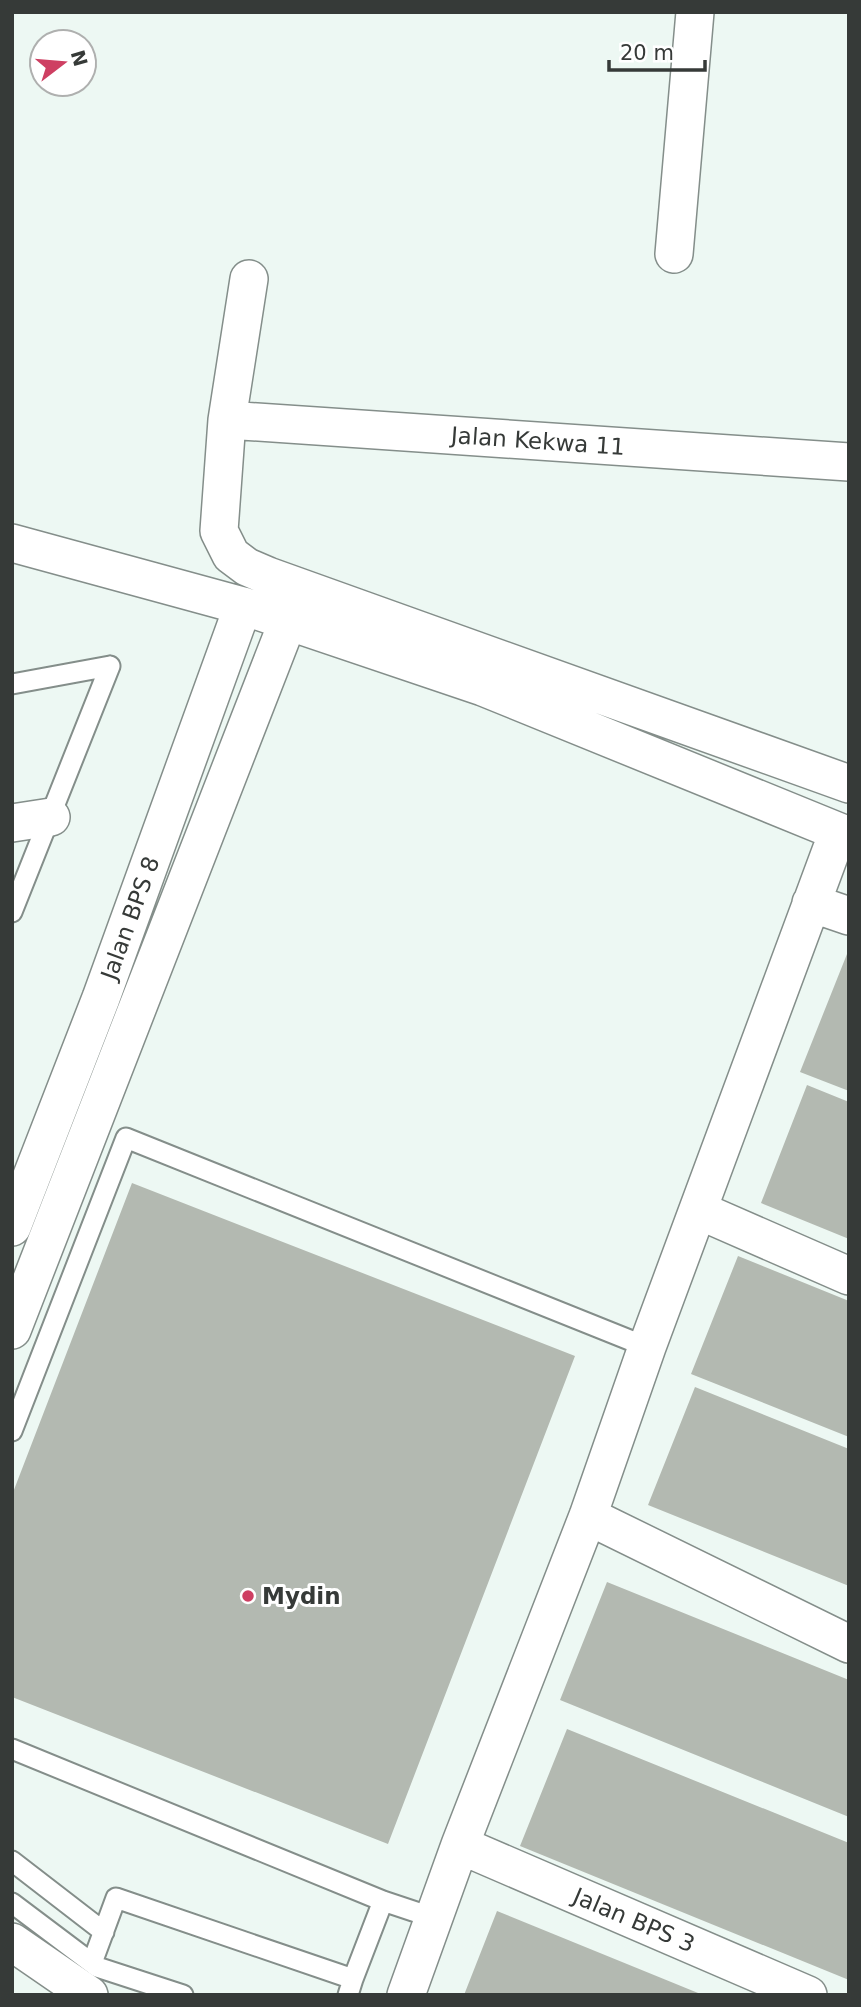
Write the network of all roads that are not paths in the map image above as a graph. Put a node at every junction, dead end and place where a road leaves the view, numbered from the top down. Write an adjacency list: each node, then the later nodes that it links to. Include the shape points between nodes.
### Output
1 (695, 12): 2 (street)
2 (674, 254)
3 (249, 279): 4 (street)
4 (227, 420): 5 (street, Jalan Kekwa 11); 10 (street, via 219,531 232,555 247,567)
5 (849, 462)
6 (12, 542): 7 (street)
7 (243, 606): 8 (street); 18 (street, Jalan BPS 8, via 101,998)
8 (288, 621): 13 (street, via 482,687); 20 (street)
9 (12, 684): 11 (lane, via 110,666)
10 (849, 785)
11 (51, 817): 12 (street); 15 (lane)
12 (12, 823)
13 (843, 834): 14 (street)
14 (811, 903): 16 (street); 17 (street)
15 (12, 912)
16 (849, 916)
17 (698, 1210): 19 (street); 21 (street)
18 (12, 1227)
19 (849, 1276)
20 (12, 1330)
21 (647, 1347): 22 (lane, via 126,1138); 23 (street)
22 (12, 1431)
23 (588, 1516): 24 (street); 26 (street)
24 (849, 1644)
25 (12, 1749): 28 (lane)
26 (460, 1844): 30 (street); 37 (street, Jalan BPS 3)
27 (12, 1861): 31 (lane)
28 (383, 1901): 30 (lane); 34 (lane)
29 (12, 1903): 33 (lane)
30 (434, 1918): 36 (street)
31 (104, 1932): 33 (lane); 34 (lane, via 116,1898)
32 (12, 1942): 33 (street)
33 (90, 1979): 35 (lane, via 97,1967)
34 (351, 1987)
35 (184, 1995)
36 (406, 1995)
37 (808, 1995)

